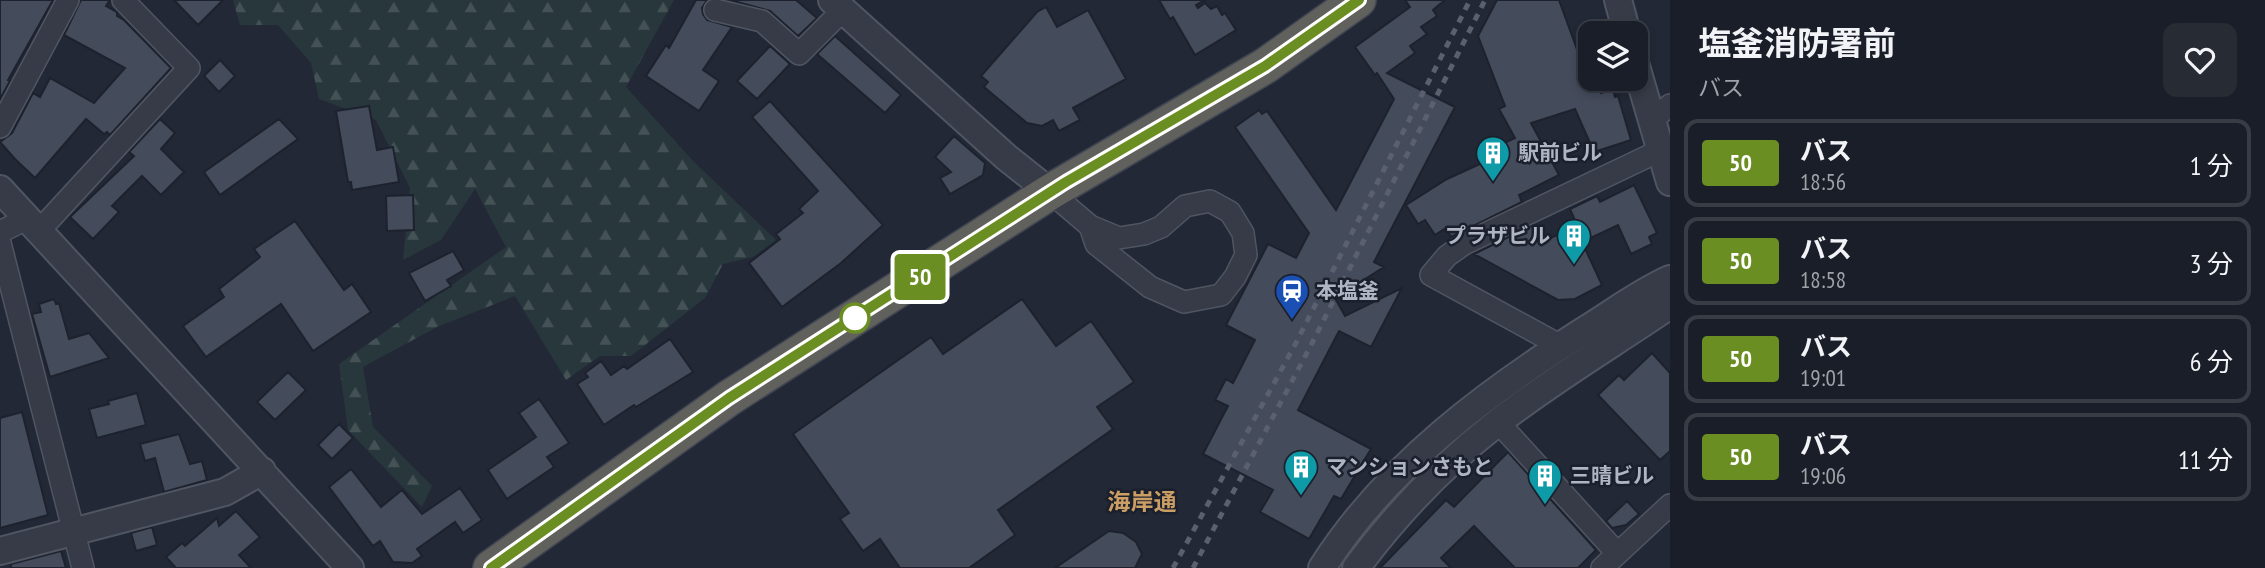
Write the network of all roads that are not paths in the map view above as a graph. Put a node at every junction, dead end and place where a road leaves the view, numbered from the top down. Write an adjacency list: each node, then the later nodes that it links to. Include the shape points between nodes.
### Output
1 (68, 0): 10 (street)
2 (124, 0): 15 (street, via 189,68)
3 (1359, 0): 14 (highway, via 1265,66)
4 (1618, 0): 7 (street)
5 (838, 5): 6 (street, via 799,54 762,21); 14 (street)
6 (715, 10)
7 (1624, 21)
8 (1648, 89): 9 (street)
9 (1661, 113): 11 (street)
10 (0, 127)
11 (1659, 150): 12 (street); 21 (street, via 1464,244 1431,275)
12 (1670, 182)
13 (0, 189): 15 (street)
14 (1050, 192): 16 (street); 30 (highway, via 729,398)
15 (32, 226): 17 (street); 23 (street)
16 (1090, 226): 16 (street, via 1119,238 1144,234 1161,227 1185,206 1210,201 1230,212 1243,233 1247,255 1221,295 1184,302 1150,287 1096,244)
17 (0, 232)
18 (0, 243): 25 (street)
19 (1670, 279): 21 (street)
20 (1670, 305): 22 (street)
21 (1561, 345): 31 (street, via 1431,443 1385,487)
22 (1498, 422): 27 (street); 32 (street, via 1406,507)
23 (262, 471): 25 (street, via 225,492); 29 (street)
24 (1670, 505): 27 (street)
25 (74, 531): 26 (street); 28 (street)
26 (0, 551)
27 (1610, 561)
28 (83, 568)
29 (350, 568)
30 (491, 568)
31 (1322, 568)
32 (1356, 568)

